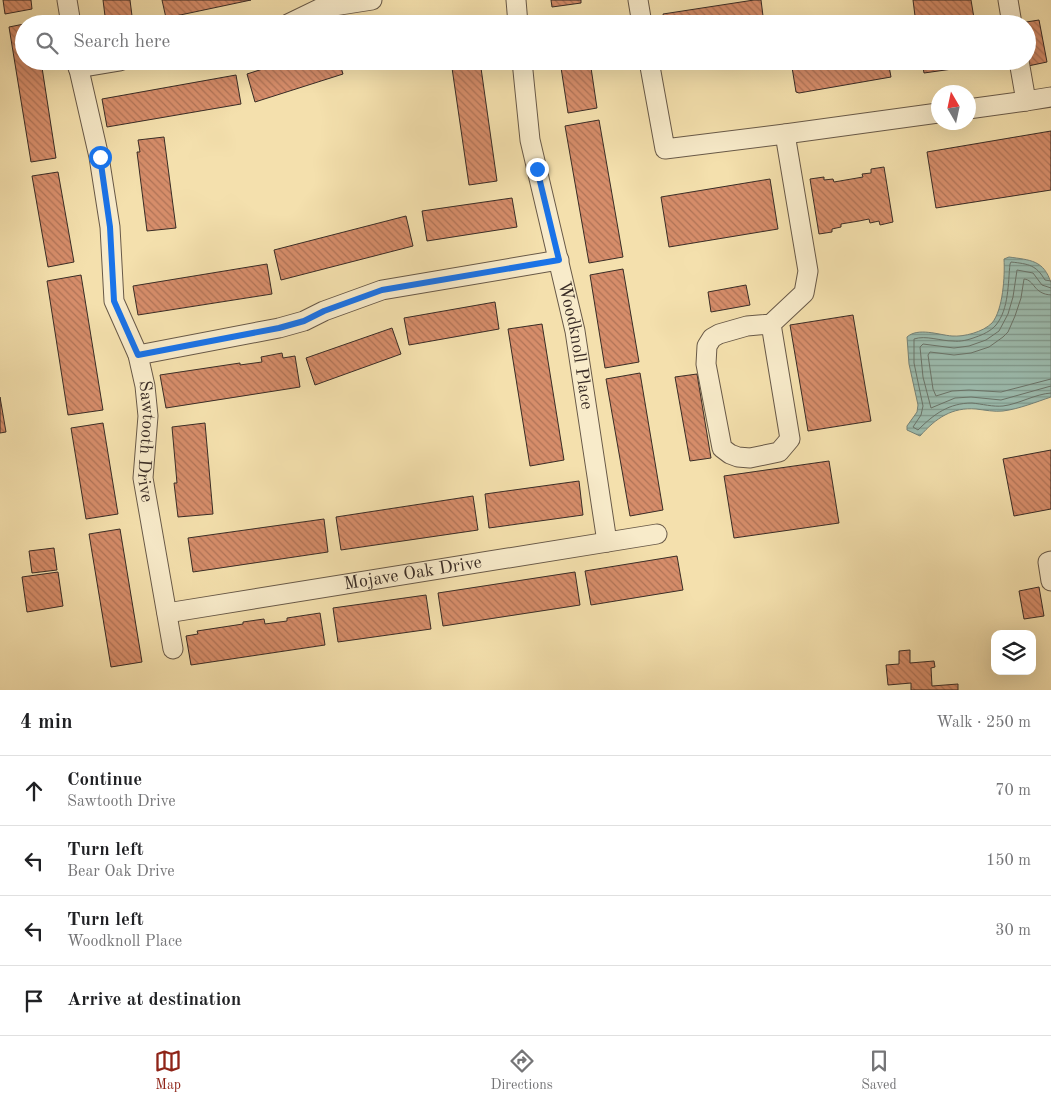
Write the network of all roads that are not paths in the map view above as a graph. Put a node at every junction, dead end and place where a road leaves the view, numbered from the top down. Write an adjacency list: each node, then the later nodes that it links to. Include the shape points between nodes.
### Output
1 (67, 0): 7 (street)
2 (372, 0): 6 (street)
3 (516, 0): 9 (street)
4 (638, 0): 10 (street)
5 (1008, 0): 11 (street)
6 (320, 4): 8 (street)
7 (70, 15)
8 (302, 15)
9 (517, 15)
10 (640, 15)
11 (1010, 15)
12 (79, 70): 23 (street, Sawtooth Drive, via 100,157 108,209 114,301)
13 (523, 70): 21 (street, Woodknoll Place, via 530,140)
14 (651, 70): 20 (street, via 665,148)
15 (1021, 70): 17 (street)
16 (1051, 97): 17 (street)
17 (1026, 100): 18 (street)
18 (976, 108)
19 (931, 114): 20 (street)
20 (785, 134): 22 (street, via 808,271 804,293)
21 (559, 260): 23 (street, via 382,290 279,328); 25 (street, Woodknoll Place, via 575,331)
22 (771, 324): 22 (street, via 790,439 779,452 738,457 722,448 706,364 707,346 719,334 747,326)
23 (138, 355): 28 (street, Sawtooth Drive, via 148,416 143,478)
24 (658, 534): 25 (street, Mojave Oak Drive)
25 (607, 542): 28 (street, Mojave Oak Drive)
26 (1051, 561): 27 (street, via 1048,562)
27 (1051, 581)
28 (167, 613): 29 (street, Sawtooth Drive)
29 (174, 649)

